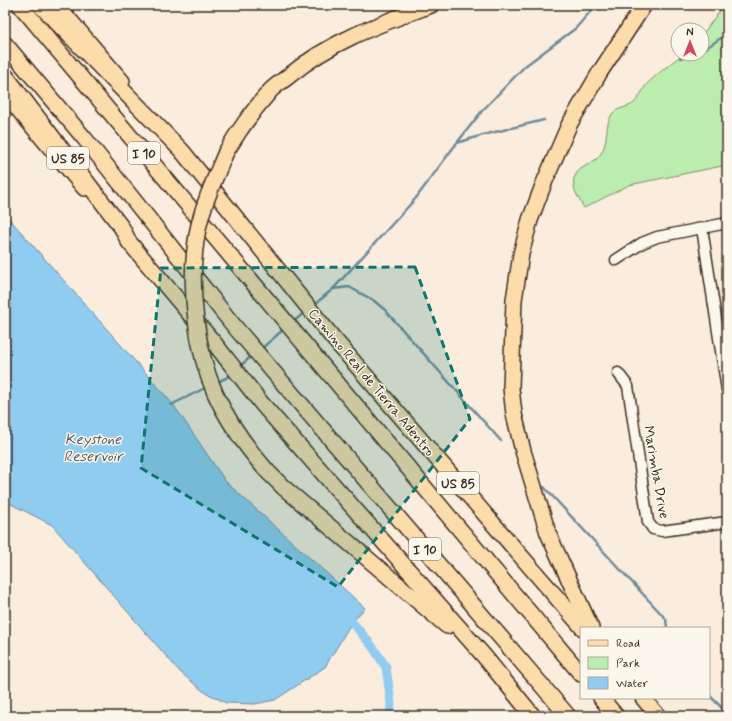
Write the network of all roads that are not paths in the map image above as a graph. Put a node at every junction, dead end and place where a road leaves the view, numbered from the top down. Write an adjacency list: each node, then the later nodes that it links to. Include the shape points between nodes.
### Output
1 (20, 5): 22 (highway, I 10)
2 (40, 5): 11 (highway, Camino Real de Tierra Adentro)
3 (58, 5): 11 (main road)
4 (431, 5): 21 (highway, bridge, via 370,27 339,42 308,61 271,90 236,134 226,152 204,208 196,240 193,280 202,352 209,377 235,429 251,452 283,487)
5 (638, 5): 7 (highway)
6 (644, 5): 7 (highway)
7 (633, 21): 20 (highway, via 569,125 544,183 521,254 512,328 511,388 523,451 548,533)
8 (5, 44): 26 (highway, I 10, via 85,139 234,326)
9 (5, 75): 14 (highway, US 85, via 122,228)
10 (5, 95): 14 (main road)
11 (182, 151): 19 (highway, Camino Real de Tierra Adentro / US 85, via 333,338)
12 (727, 223): 13 (street)
13 (702, 228): 15 (street, via 649,240); 17 (street)
14 (129, 242): 21 (highway, US 85, via 262,404)
15 (616, 260)
16 (618, 373): 18 (street, Marimba Drive, via 628,386 648,522 653,528 662,531)
17 (727, 390)
18 (727, 522)
19 (582, 627)
20 (591, 627)
21 (484, 656): 25 (highway, US 85)
22 (580, 673)
23 (602, 699): 27 (highway)
24 (644, 699): 28 (highway)
25 (533, 716)
26 (568, 716)
27 (616, 716)
28 (658, 716)

